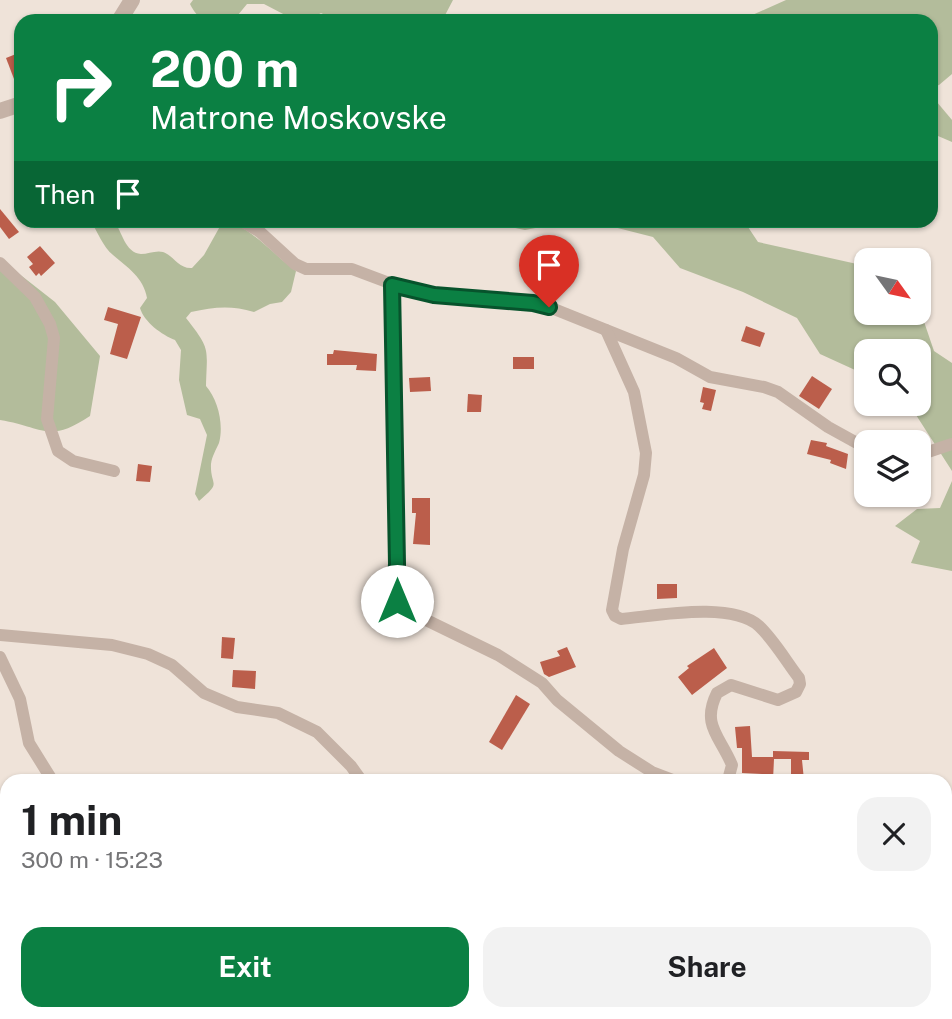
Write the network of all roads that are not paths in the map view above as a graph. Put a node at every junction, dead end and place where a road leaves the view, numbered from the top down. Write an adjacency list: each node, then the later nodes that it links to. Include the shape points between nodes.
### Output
1 (253, 228): 3 (street, via 306,269 352,269)
2 (0, 263): 8 (street, via 35,297 50,324 54,338 47,419 58,451 73,461)
3 (392, 285): 4 (street, via 434,295 533,303); 13 (street, via 397,601 498,654 542,683 619,751)
4 (606, 330): 5 (street, via 710,377 778,393); 14 (street, via 634,392 646,453 623,549 612,610 615,616 736,615 760,627 799,678 796,692 778,700 731,685 717,693 710,723 732,765)
5 (854, 441)
6 (952, 444): 7 (street)
7 (931, 452)
8 (114, 471)
9 (0, 635): 12 (street, via 112,645 148,654 172,665 204,693 237,706 278,713 317,732)
10 (0, 657): 11 (street, via 20,699 29,743)
11 (48, 774)
12 (357, 774)
13 (657, 774)
14 (730, 774)

